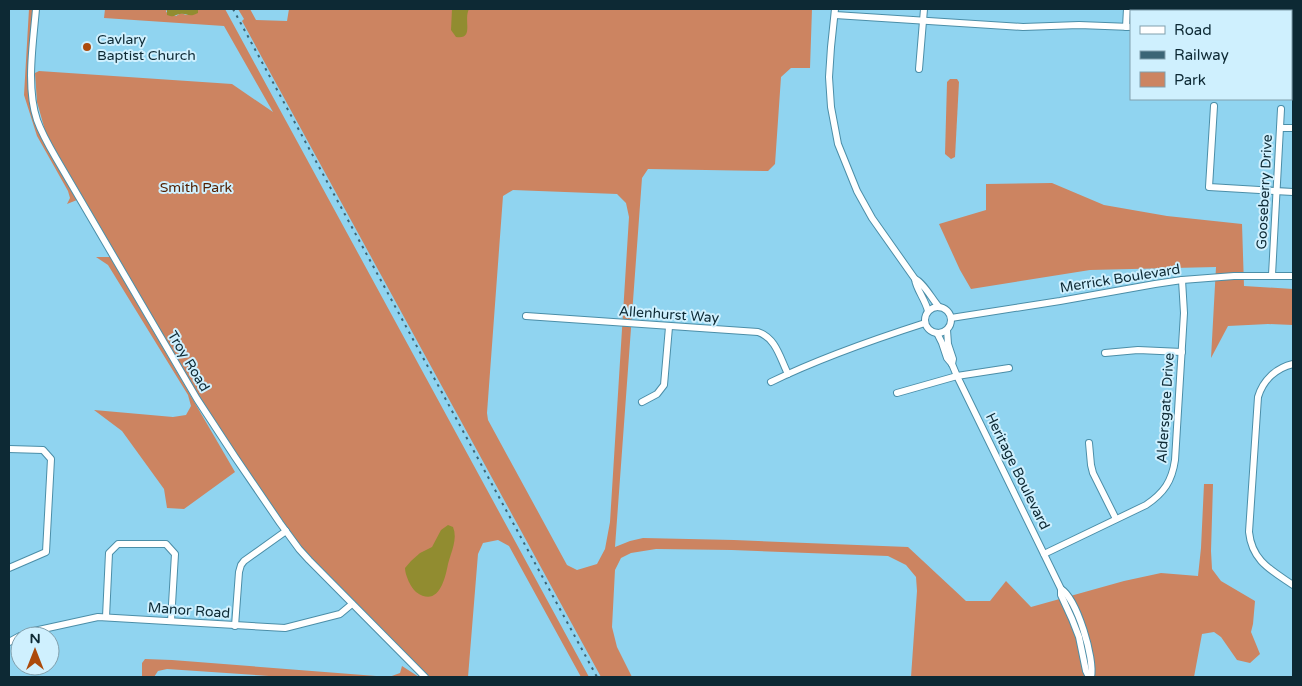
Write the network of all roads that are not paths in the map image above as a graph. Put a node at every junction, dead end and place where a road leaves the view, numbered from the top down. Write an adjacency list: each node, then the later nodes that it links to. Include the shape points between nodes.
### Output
1 (36, 9): 39 (street, Troy Road, via 31,88 42,133 197,400)
2 (924, 9): 5 (street)
3 (1127, 9): 6 (street)
4 (835, 12): 5 (street); 16 (street, via 829,77 838,144 872,218)
5 (923, 21): 6 (street, via 1023,27 1078,24); 7 (street)
6 (1128, 27)
7 (920, 69)
8 (1214, 106): 12 (street, via 1209,187)
9 (1281, 109): 10 (street, Gooseberry Drive)
10 (1280, 128): 11 (street); 12 (street, Gooseberry Drive)
11 (1293, 128)
12 (1276, 191): 13 (street); 14 (street, Gooseberry Drive)
13 (1293, 192)
14 (1272, 275): 15 (street, Merrick Boulevard); 17 (street, Merrick Boulevard)
15 (1293, 276)
16 (915, 279): 18 (street, via 920,281); 19 (street)
17 (1182, 280): 21 (street, Merrick Boulevard); 26 (street, Aldersgate Drive)
18 (938, 307): 19 (street); 21 (street, via 947,310)
19 (928, 311): 22 (street)
20 (526, 316): 23 (street, Allenhurst Way)
21 (951, 318): 24 (street)
22 (925, 323): 25 (street); 31 (street, via 831,355)
23 (669, 327): 31 (street, Allenhurst Way, via 758,332 774,344); 35 (street, via 664,385 657,394)
24 (947, 330): 25 (street); 28 (street, Heritage Boulevard)
25 (937, 333): 28 (street, Heritage Boulevard)
26 (1182, 352): 27 (street); 38 (street, Aldersgate Drive, via 1172,475 1156,498)
27 (1105, 353)
28 (952, 364): 32 (street, Heritage Boulevard)
29 (1293, 364): 42 (street, via 1282,367 1269,377 1258,397 1249,532 1258,558)
30 (1009, 368): 32 (street)
31 (788, 374): 33 (street)
32 (957, 376): 34 (street); 40 (street, Heritage Boulevard)
33 (771, 382)
34 (896, 393)
35 (642, 402)
36 (1089, 443): 38 (street, via 1091,465)
37 (9, 449): 41 (street, via 43,450 51,458 46,552)
38 (1116, 519): 40 (street, Aldersgate Drive)
39 (286, 531): 43 (street, Troy Road); 47 (street, via 240,565)
40 (1044, 554): 49 (street, Heritage Boulevard, via 1061,589)
41 (9, 568)
42 (1293, 585)
43 (352, 604): 47 (street, Manor Road, via 340,614 292,627); 48 (street, Troy Road)
44 (106, 617): 45 (street, Manor Road); 45 (street, via 109,553 118,544 166,544 175,554); 46 (street, Manor Road)
45 (171, 621): 47 (street, Manor Road)
46 (56, 626)
47 (235, 626)
48 (425, 677)
49 (1090, 677)

